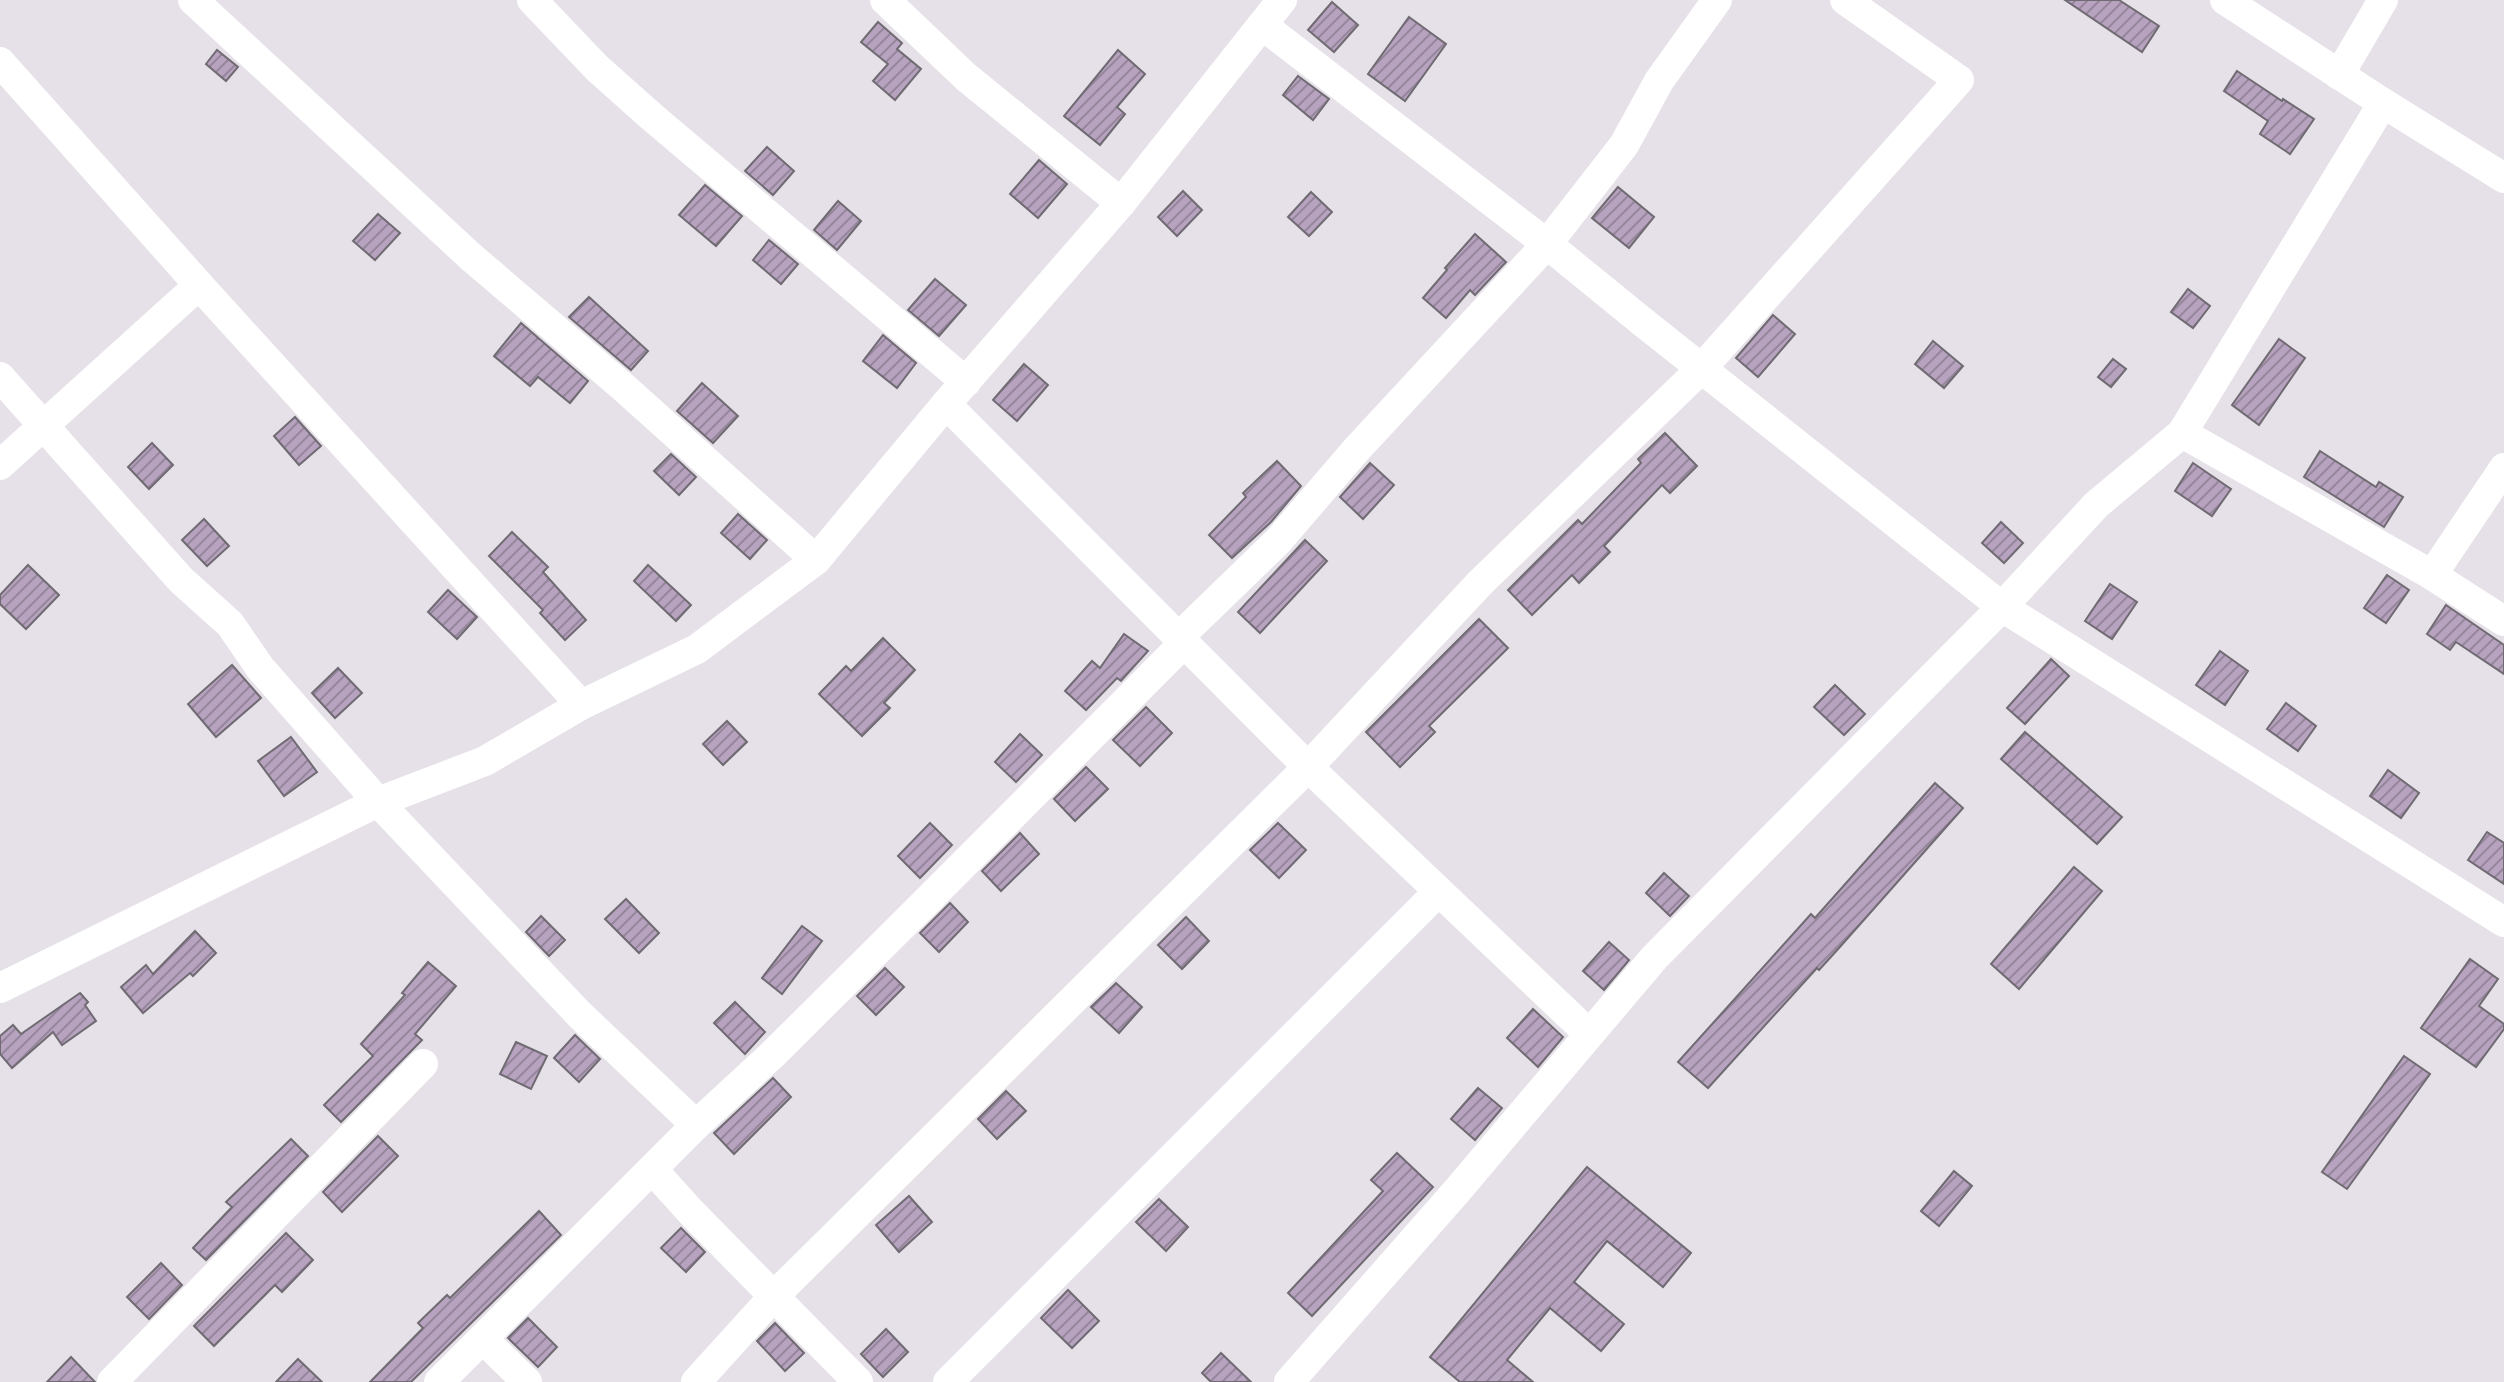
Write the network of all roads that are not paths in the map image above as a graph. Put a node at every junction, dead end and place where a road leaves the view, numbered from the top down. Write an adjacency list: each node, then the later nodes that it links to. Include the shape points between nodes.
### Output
1 (193, 0): 23 (street, via 471,257)
2 (532, 0): 18 (street, via 597,68)
3 (885, 0): 13 (street, via 966,77)
4 (1717, 0): 14 (street, via 1659,81 1624,145)
5 (1845, 0): 16 (street, via 1959,80)
6 (2225, 0): 10 (street)
7 (2383, 0): 10 (street)
8 (1272, 8): 13 (street); 14 (street)
9 (0, 62): 15 (street)
10 (2339, 75): 11 (street)
11 (2383, 103): 12 (street); 20 (street)
12 (2504, 178)
13 (1121, 203): 18 (street)
14 (1547, 244): 16 (street); 27 (street)
15 (199, 285): 19 (street); 28 (street)
16 (1702, 368): 25 (street); 29 (street, via 1480,583)
17 (0, 377): 19 (street)
18 (956, 393): 23 (street); 27 (street)
19 (44, 425): 21 (street); 30 (street, via 181,580 230,624 261,669)
20 (2182, 433): 24 (street); 25 (street, via 2096,505)
21 (0, 465)
22 (2504, 468): 24 (street)
23 (816, 560): 28 (street, via 697,649)
24 (2432, 575): 26 (street)
25 (2002, 607): 32 (street); 34 (street, via 1654,958)
26 (2504, 621)
27 (1182, 640): 29 (street); 36 (street, via 1149,681)
28 (581, 705): 30 (street, via 485,761)
29 (1308, 767): 31 (street); 38 (street)
30 (378, 802): 33 (street); 36 (street, via 579,1014)
31 (1438, 892): 34 (street); 45 (street)
32 (2504, 922)
33 (0, 988)
34 (1589, 1034): 46 (street)
35 (423, 1064): 40 (street)
36 (696, 1125): 37 (street)
37 (653, 1170): 38 (street); 39 (street)
38 (774, 1296): 43 (street); 44 (street)
39 (483, 1339): 41 (street); 42 (street)
40 (112, 1382)
41 (439, 1382)
42 (527, 1382)
43 (696, 1382)
44 (858, 1382)
45 (948, 1382)
46 (1289, 1382)

